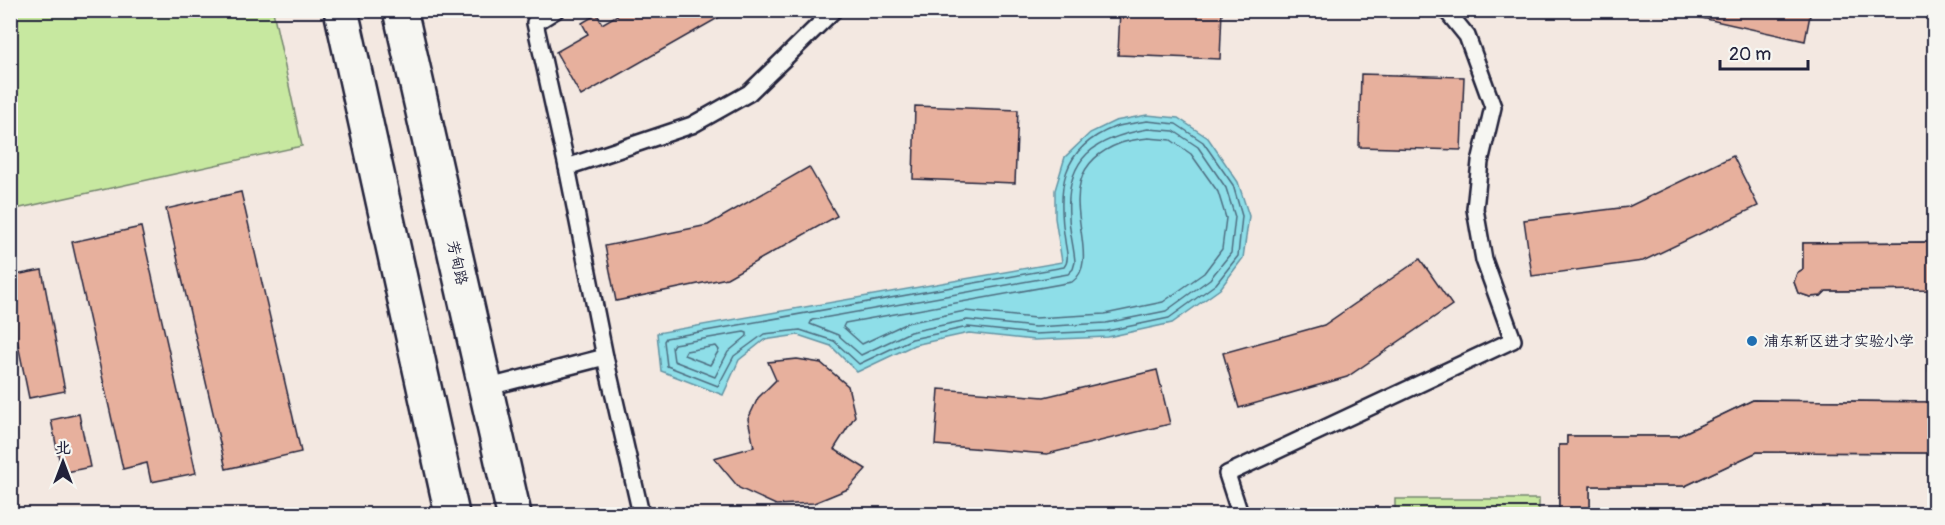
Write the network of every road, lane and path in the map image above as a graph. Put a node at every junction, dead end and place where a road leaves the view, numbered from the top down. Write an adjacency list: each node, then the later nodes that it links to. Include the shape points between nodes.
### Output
1 (341, 10): 9 (main road)
2 (400, 10): 8 (main road, 芳甸路)
3 (556, 10): 6 (lane, via 535,23)
4 (834, 10): 6 (lane, via 749,93 692,125)
5 (1446, 10): 12 (lane, via 1467,36 1493,107 1480,162 1475,210 1484,260 1513,340 1227,474)
6 (567, 167): 7 (lane)
7 (605, 357): 8 (lane); 11 (lane)
8 (485, 388): 10 (main road, 芳甸路)
9 (453, 514)
10 (514, 514)
11 (641, 514)
12 (1240, 514)

